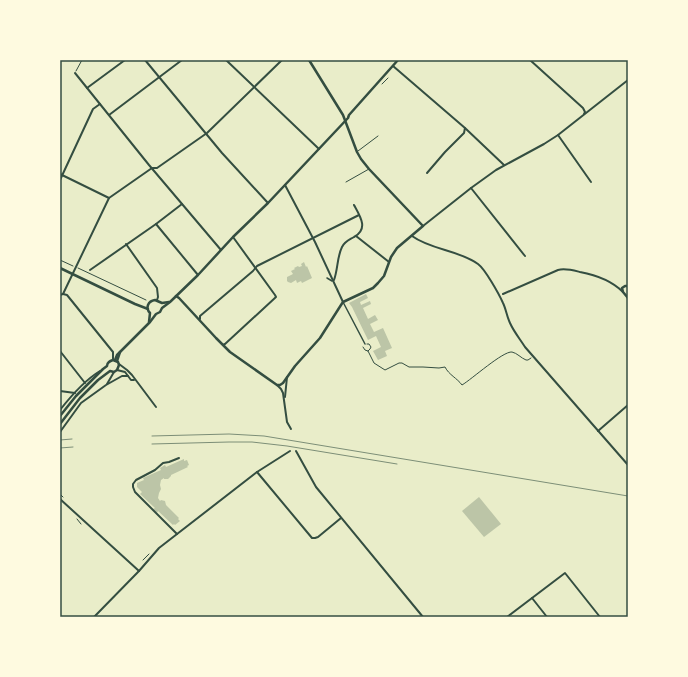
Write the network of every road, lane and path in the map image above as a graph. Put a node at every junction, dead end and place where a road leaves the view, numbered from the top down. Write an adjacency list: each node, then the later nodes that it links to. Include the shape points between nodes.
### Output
1 (82, 60): 11 (path)
2 (125, 60): 17 (street)
3 (145, 60): 12 (street)
4 (182, 60): 12 (street)
5 (226, 60): 16 (street)
6 (282, 60): 16 (street)
7 (309, 60): 23 (main road)
8 (398, 60): 10 (main road)
9 (530, 60): 19 (street)
10 (393, 66): 23 (main road); 25 (street)
11 (75, 73): 17 (street)
12 (159, 77): 21 (street); 26 (street)
13 (388, 78): 15 (path)
14 (628, 80): 20 (street)
15 (382, 84)
16 (254, 87): 26 (street); 29 (street)
17 (87, 88): 18 (street)
18 (100, 104): 21 (street); 34 (street, via 93,109)
19 (583, 108): 20 (street); 22 (street)
20 (592, 109): 22 (street)
21 (109, 115): 32 (street)
22 (583, 116): 27 (street)
23 (345, 120): 29 (main road); 30 (main road)
24 (465, 124): 25 (lane)
25 (464, 128): 31 (street); 35 (street, via 464,133)
26 (205, 134): 32 (street, via 157,168); 43 (street)
27 (558, 135): 31 (street); 38 (street)
28 (378, 136): 30 (lane)
29 (319, 149): 39 (main road)
30 (357, 152): 33 (main road)
31 (504, 165): 40 (street)
32 (152, 168): 41 (street); 42 (street)
33 (369, 169): 37 (lane); 47 (main road)
34 (61, 174): 36 (street); 41 (street)
35 (427, 174)
36 (60, 180)
37 (346, 182)
38 (591, 182)
39 (285, 185): 43 (main road); 51 (street)
40 (471, 188): 47 (street); 55 (street)
41 (109, 198): 63 (street)
42 (182, 204): 46 (street); 54 (street)
43 (268, 204): 50 (main road)
44 (354, 205): 45 (street)
45 (359, 215): 48 (street, via 362,230); 51 (street)
46 (156, 224): 53 (street); 64 (street)
47 (423, 226): 49 (main road)
48 (356, 236): 57 (street); 66 (street, via 342,246)
49 (412, 236): 57 (main road, via 397,248); 68 (street, via 421,242 476,262 482,267)
50 (233, 237): 54 (main road); 61 (street)
51 (313, 238): 52 (street); 61 (street); 66 (street)
52 (311, 241)
53 (126, 244): 62 (street); 75 (street, via 157,288)
54 (221, 250): 64 (main road)
55 (525, 256)
56 (60, 260): 58 (path)
57 (389, 262): 77 (main road, via 384,276 375,287)
58 (72, 266)
59 (60, 268): 63 (main road)
60 (78, 268): 74 (path)
61 (255, 268): 85 (street, via 200,316); 87 (street, via 276,297)
62 (90, 270)
63 (72, 273): 70 (street); 79 (main road)
64 (198, 275): 72 (main road)
65 (327, 278): 66 (street)
66 (334, 281): 77 (street)
67 (628, 286): 69 (main road, via 622,288)
68 (496, 291): 71 (street); 78 (street)
69 (623, 292): 71 (street, via 602,278 563,269); 73 (main road)
70 (61, 294): 92 (street, via 67,295 113,352)
71 (503, 294): 78 (street)
72 (176, 296): 76 (main road); 85 (main road)
73 (628, 297)
74 (146, 300)
75 (158, 301): 76 (main road); 80 (main road, via 150,301); 81 (main road)
76 (170, 302): 81 (main road)
77 (343, 302): 88 (street); 99 (main road, via 320,338)
78 (502, 302): 91 (street, via 512,327)
79 (138, 305): 80 (main road); 82 (main road)
80 (148, 305): 82 (main road)
81 (162, 308): 84 (main road)
82 (148, 309): 83 (main road)
83 (150, 313): 84 (main road); 86 (main road)
84 (156, 314): 86 (main road)
85 (200, 321): 87 (main road)
86 (149, 323): 92 (main road)
87 (222, 344): 103 (main road)
88 (365, 344): 90 (path, via 364,349); 90 (path, via 370,346)
89 (60, 351): 101 (street)
90 (368, 351): 91 (path, via 374,363 385,370 399,363 409,367 445,367 462,385 508,353 515,353 526,360)
91 (533, 356): 113 (street)
92 (115, 360): 93 (main road); 94 (main road)
93 (119, 364): 97 (main road); 100 (street)
94 (107, 366): 95 (main road); 96 (main road)
95 (103, 369): 101 (street); 110 (main road)
96 (110, 371): 97 (main road); 111 (main road, via 80,398)
97 (116, 371): 98 (street, via 125,372); 102 (street)
98 (128, 376): 100 (street, via 131,380); 102 (street, via 122,376)
99 (287, 376): 103 (main road, via 280,386); 106 (street)
100 (136, 380): 108 (street)
101 (85, 383): 105 (street)
102 (106, 385): 114 (street, via 81,403)
103 (277, 385): 106 (street)
104 (60, 390): 105 (street)
105 (75, 393): 109 (street)
106 (285, 400): 112 (street, via 287,422)
107 (628, 405): 113 (street)
108 (156, 407)
109 (60, 410)
110 (60, 416)
111 (60, 424)
112 (291, 429)
113 (598, 431): 118 (street)
114 (60, 432)
115 (290, 451): 119 (street)
116 (296, 451): 123 (street, via 316,487)
117 (179, 458): 126 (street, via 163,463 133,484 135,492)
118 (628, 466)
119 (257, 472): 123 (street, via 312,538 318,537); 126 (street)
120 (60, 494): 121 (path)
121 (63, 497)
122 (60, 499): 129 (street)
123 (341, 518): 132 (street)
124 (77, 519): 125 (path)
125 (81, 524)
126 (177, 534): 129 (street, via 159,548)
127 (149, 554): 128 (path)
128 (143, 560)
129 (138, 571): 131 (street)
130 (532, 598): 133 (street); 134 (street); 135 (street, via 565,572)
131 (94, 617)
132 (423, 617)
133 (507, 617)
134 (547, 617)
135 (600, 617)

